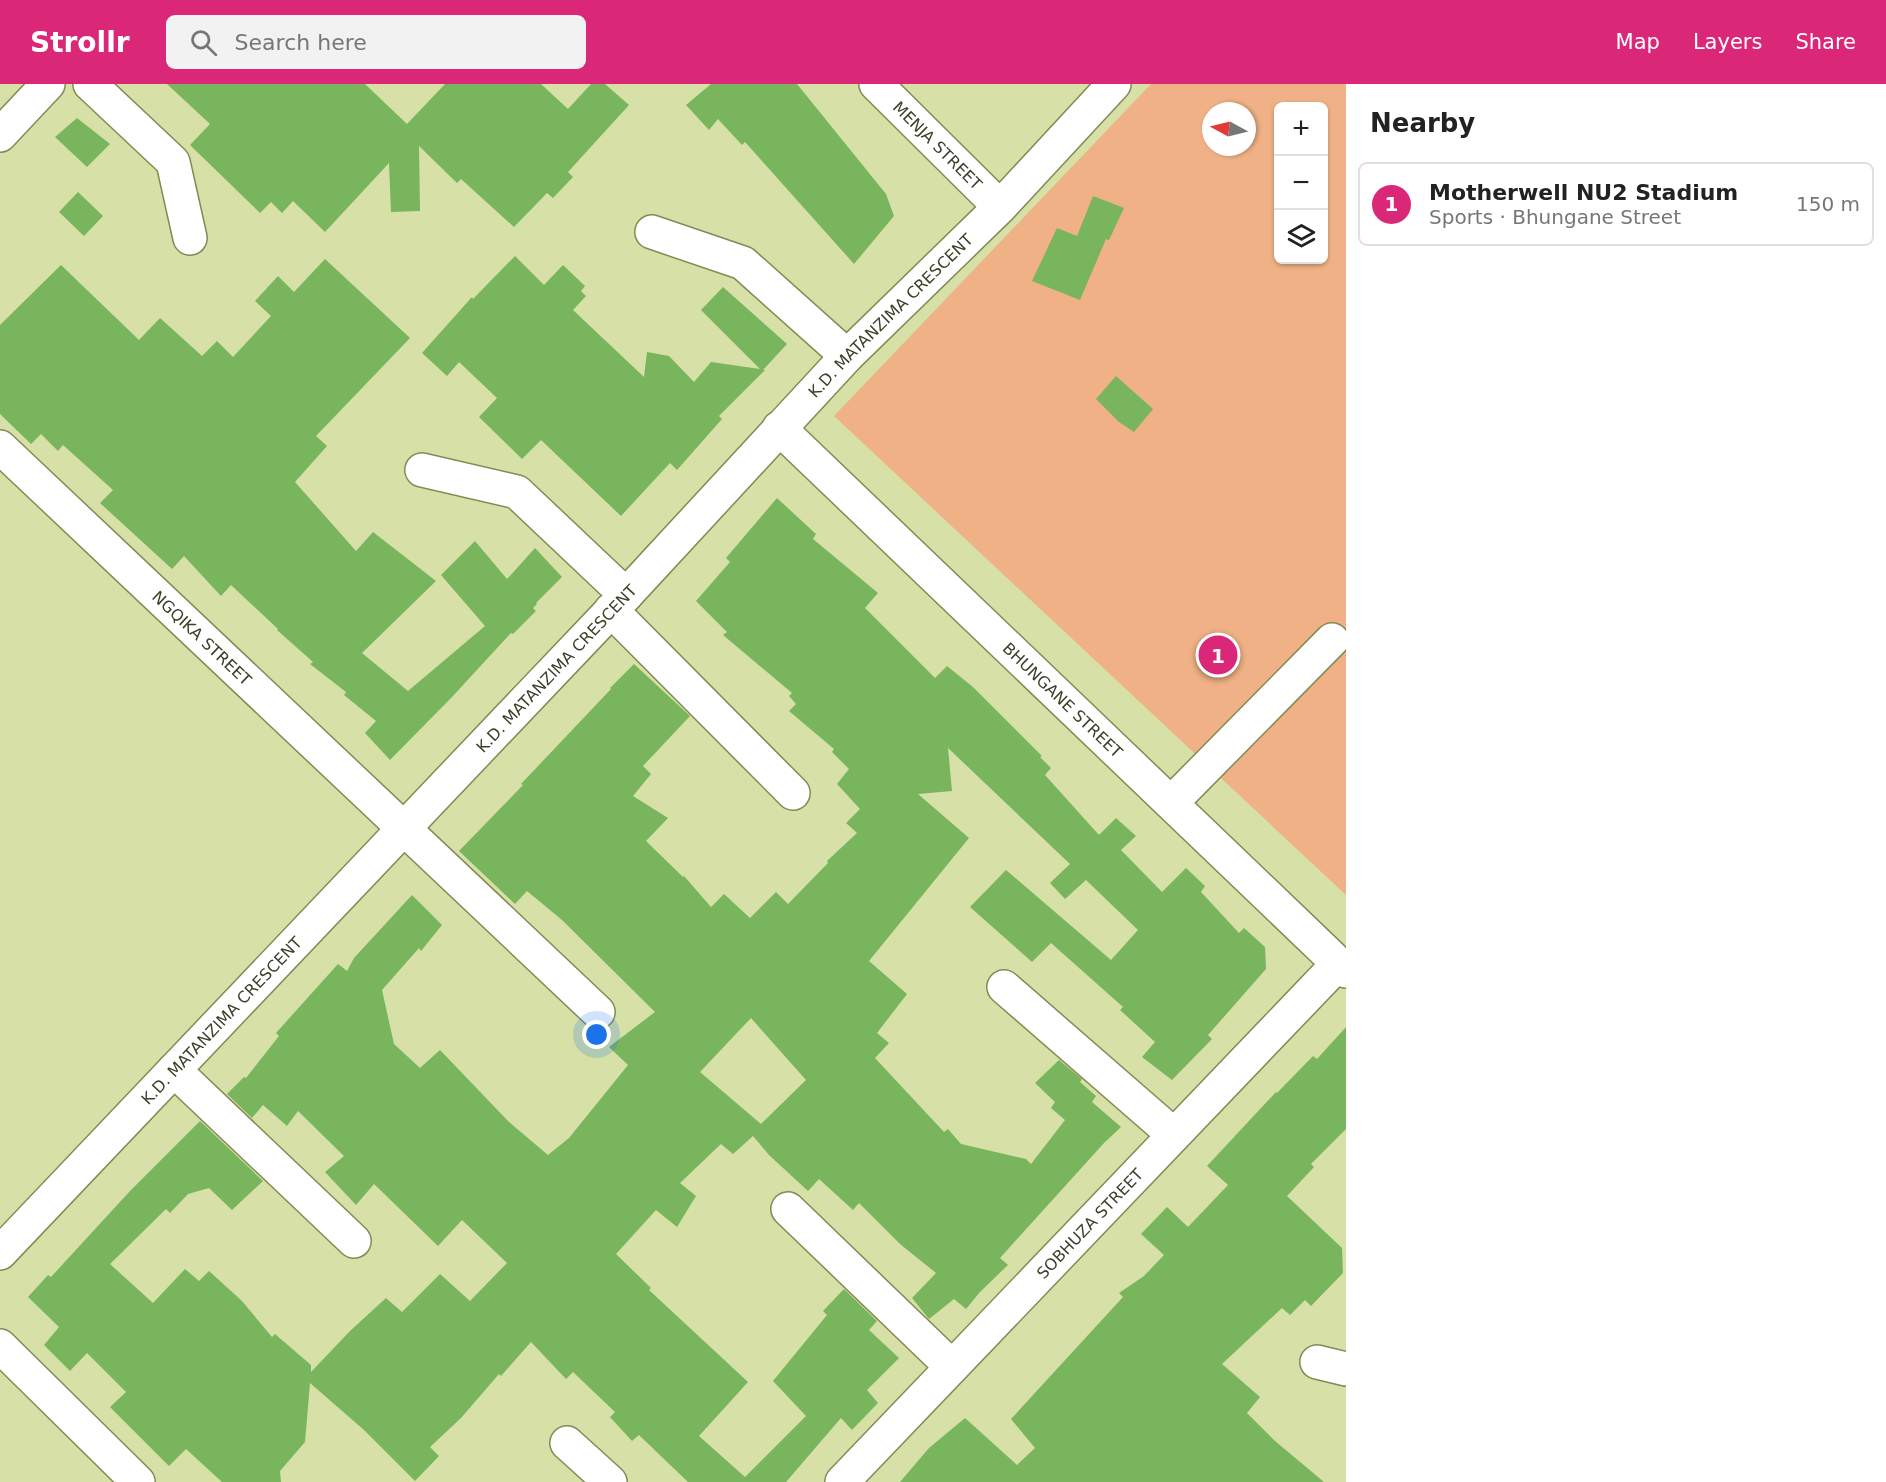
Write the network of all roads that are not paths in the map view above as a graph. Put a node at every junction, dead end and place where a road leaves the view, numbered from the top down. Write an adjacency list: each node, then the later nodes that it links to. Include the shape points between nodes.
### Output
1 (48, 84): 5 (street)
2 (90, 84): 8 (street, via 173,162)
3 (876, 84): 6 (street, MENJA STREET)
4 (1114, 84): 6 (street, K.D. MATANZIMA CRESCENT)
5 (0, 135)
6 (1000, 207): 9 (street, K.D. MATANZIMA CRESCENT)
7 (652, 232): 9 (street, via 743,263)
8 (190, 238)
9 (847, 356): 10 (street, K.D. MATANZIMA CRESCENT)
10 (778, 428): 13 (street, K.D. MATANZIMA CRESCENT); 16 (street, BHUNGANE STREET)
11 (0, 447): 17 (street, NGQIKA STREET)
12 (422, 470): 13 (street, via 517,492)
13 (619, 602): 15 (street); 17 (street, K.D. MATANZIMA CRESCENT)
14 (1332, 640): 16 (street)
15 (793, 794)
16 (1170, 803): 18 (street, BHUNGANE STREET)
17 (404, 827): 20 (street, NGQIKA STREET); 21 (street, K.D. MATANZIMA CRESCENT)
18 (1342, 967): 22 (street, SOBHUZA STREET)
19 (1004, 987): 22 (street)
20 (598, 1012)
21 (174, 1070): 24 (street); 25 (street, K.D. MATANZIMA CRESCENT)
22 (1174, 1135): 27 (street, SOBHUZA STREET)
23 (788, 1209): 27 (street)
24 (354, 1241)
25 (0, 1253)
26 (0, 1346): 29 (street)
27 (952, 1367): 31 (street, SOBHUZA STREET)
28 (567, 1443): 30 (street)
29 (138, 1482)
30 (609, 1482)
31 (842, 1482)

